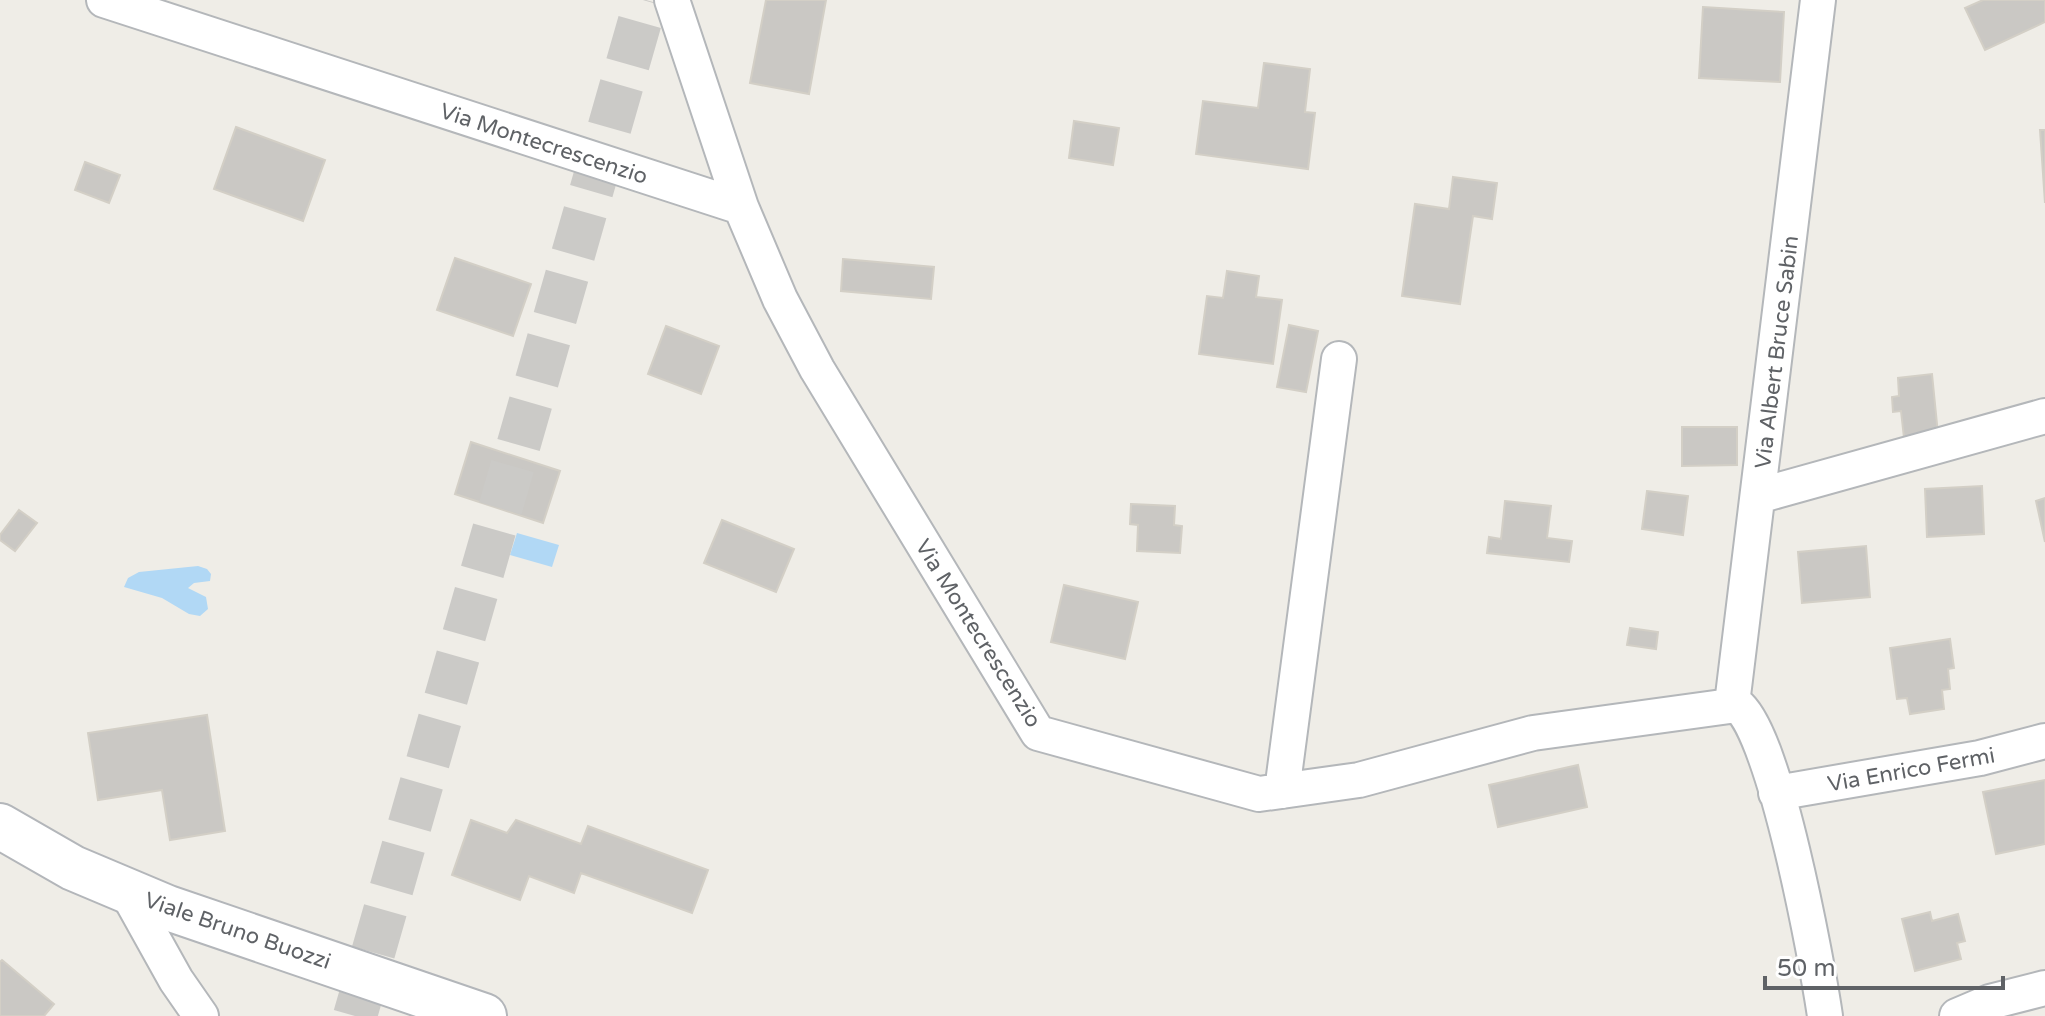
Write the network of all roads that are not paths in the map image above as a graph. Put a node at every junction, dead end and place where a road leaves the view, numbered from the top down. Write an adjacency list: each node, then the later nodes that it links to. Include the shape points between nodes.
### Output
1 (104, 0): 4 (street, Via Montecrescenzio)
2 (672, 0): 4 (street)
3 (1818, 0): 7 (street, Via Albert Bruce Sabin)
4 (741, 207): 10 (street, Via Montecrescenzio, via 808,353 1038,733 1259,794)
5 (1339, 359): 10 (street)
6 (2045, 416): 7 (street)
7 (1758, 496): 8 (street, Via Albert Bruce Sabin)
8 (1732, 704): 10 (street, Via Montecrescenzio, via 1533,733 1359,780); 11 (street, via 1747,715)
9 (2045, 741): 11 (street, Via Enrico Fermi, via 1980,758)
10 (1282, 791)
11 (1776, 793): 17 (street, via 1817,960)
12 (0, 826): 13 (main road, Viale Bruno Buozzi)
13 (127, 892): 15 (street); 16 (main road, Viale Bruno Buozzi)
14 (2045, 988): 18 (street)
15 (201, 1016)
16 (484, 1016)
17 (1825, 1016)
18 (1957, 1016)

